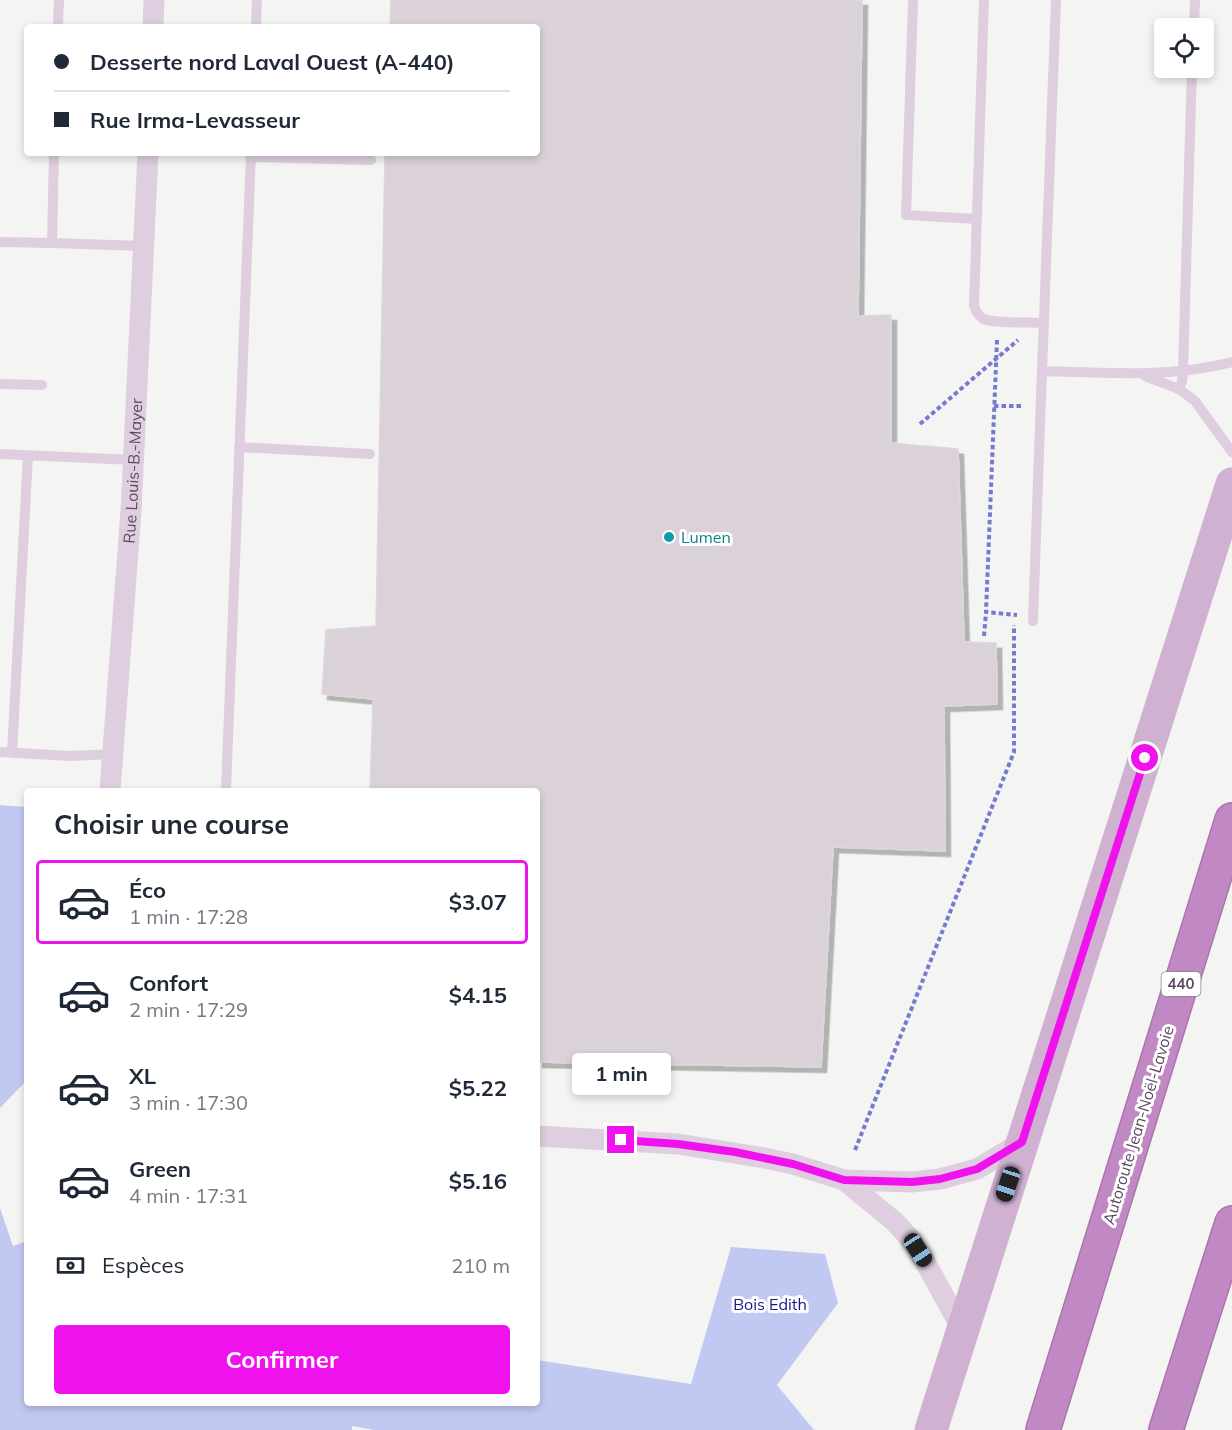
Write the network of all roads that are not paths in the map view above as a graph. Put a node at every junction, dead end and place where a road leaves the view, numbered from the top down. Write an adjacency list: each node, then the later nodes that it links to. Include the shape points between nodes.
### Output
1 (59, 0): 9 (lane)
2 (154, 0): 10 (street)
3 (257, 0): 11 (lane)
4 (913, 0): 18 (lane, via 906,215)
5 (984, 0): 18 (lane)
6 (1056, 0): 22 (lane)
7 (1195, 0): 8 (lane)
8 (1194, 18)
9 (58, 24)
10 (153, 24)
11 (256, 24)
12 (1192, 78): 25 (lane)
13 (54, 156): 20 (lane)
14 (148, 156): 21 (street, Rue Louis-B.-Mayer)
15 (251, 156): 30 (lane)
16 (275, 156): 17 (lane)
17 (371, 160)
18 (976, 219): 22 (lane, via 973,301 979,317)
19 (0, 242): 20 (lane)
20 (52, 243): 21 (lane)
21 (144, 246): 35 (street, Rue Louis-B.-Mayer)
22 (1044, 323): 24 (lane)
23 (1232, 362): 25 (lane)
24 (1042, 371): 26 (lane); 37 (lane)
25 (1183, 371): 26 (lane); 29 (lane)
26 (1142, 375): 29 (lane)
27 (0, 384): 28 (lane)
28 (42, 385)
29 (1179, 389): 31 (lane, via 1195,401)
30 (239, 447): 33 (lane); 42 (lane)
31 (1232, 452)
32 (0, 454): 34 (lane)
33 (370, 454)
34 (28, 455): 35 (lane); 39 (lane)
35 (134, 460): 40 (street, Rue Louis-B.-Mayer)
36 (1232, 484): 45 (main road)
37 (1033, 621)
38 (0, 752): 39 (lane)
39 (12, 753): 40 (lane)
40 (113, 754): 41 (street, Rue Louis-B.-Mayer)
41 (110, 788)
42 (226, 788)
43 (1232, 820): 51 (highway, Autoroute Jean-Noël-Lavoie / 440)
44 (540, 1136): 46 (street, via 707,1148 793,1164)
45 (1022, 1142): 46 (street, via 977,1169 940,1179); 48 (main road)
46 (844, 1180): 48 (street, via 911,1240)
47 (1232, 1223): 49 (highway)
48 (962, 1329): 50 (main road)
49 (1193, 1350): 52 (highway); 53 (highway)
50 (930, 1430)
51 (1042, 1430)
52 (1166, 1430)
53 (1173, 1430)

